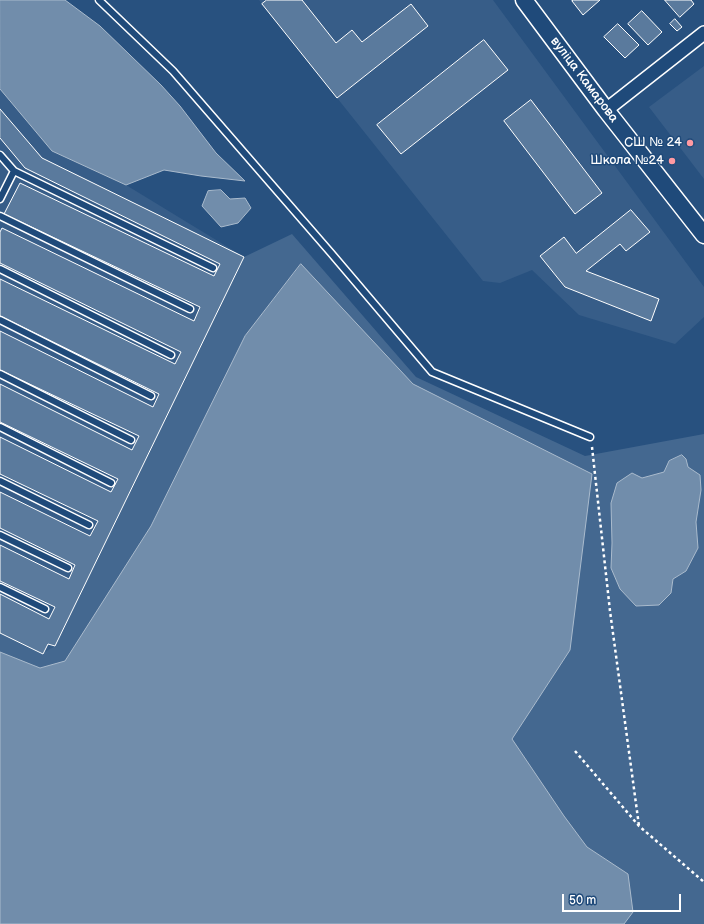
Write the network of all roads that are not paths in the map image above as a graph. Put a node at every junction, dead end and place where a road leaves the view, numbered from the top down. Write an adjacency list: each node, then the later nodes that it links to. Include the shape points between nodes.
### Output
1 (99, 0): 18 (lane, via 173,71 432,372)
2 (524, 0): 4 (street, вуліца Камарова)
3 (704, 33): 4 (street)
4 (606, 110): 9 (street, вуліца Камарова)
5 (0, 155): 6 (lane)
6 (14, 171): 7 (lane); 10 (lane)
7 (0, 199)
8 (0, 216): 12 (lane)
9 (704, 235)
10 (213, 268)
11 (0, 269): 14 (lane)
12 (190, 309)
13 (0, 320): 16 (lane)
14 (171, 355)
15 (0, 374): 19 (lane)
16 (151, 396)
17 (0, 427): 21 (lane)
18 (590, 437)
19 (131, 440)
20 (0, 481): 22 (lane)
21 (111, 483)
22 (89, 524)
23 (0, 534): 24 (lane)
24 (68, 568)
25 (0, 587): 26 (lane)
26 (45, 609)

